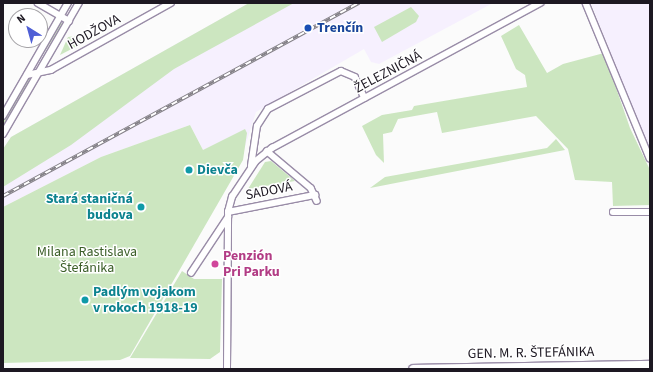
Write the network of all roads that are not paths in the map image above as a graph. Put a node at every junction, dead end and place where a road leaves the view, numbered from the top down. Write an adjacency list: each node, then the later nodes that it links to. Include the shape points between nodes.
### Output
1 (38, 3): 7 (street)
2 (68, 3): 7 (street)
3 (79, 3): 8 (street)
4 (171, 3): 9 (street, HODŽOVA, via 51,70)
5 (540, 3): 11 (street, ŽELEZNIČNÁ)
6 (586, 3): 15 (street)
7 (61, 16): 8 (street); 10 (street)
8 (69, 21): 9 (street)
9 (42, 71): 10 (street, HODŽOVA); 13 (street)
10 (27, 75): 12 (street)
11 (366, 98): 14 (street, ŽELEZNIČNÁ); 16 (street, via 355,77 341,71 268,109 257,126)
12 (3, 116)
13 (3, 134)
14 (267, 151): 16 (street, ŽELEZNIČNÁ); 17 (street)
15 (650, 158)
16 (251, 166): 21 (street, via 232,197)
17 (315, 195): 18 (street); 21 (street, SADOVÁ)
18 (317, 201)
19 (613, 212): 20 (street)
20 (650, 212)
21 (228, 215): 22 (street); 24 (street)
22 (191, 273)
23 (650, 365): 25 (main road, GEN. M. R. ŠTEFÁNIKA)
24 (227, 369)
25 (413, 369)

